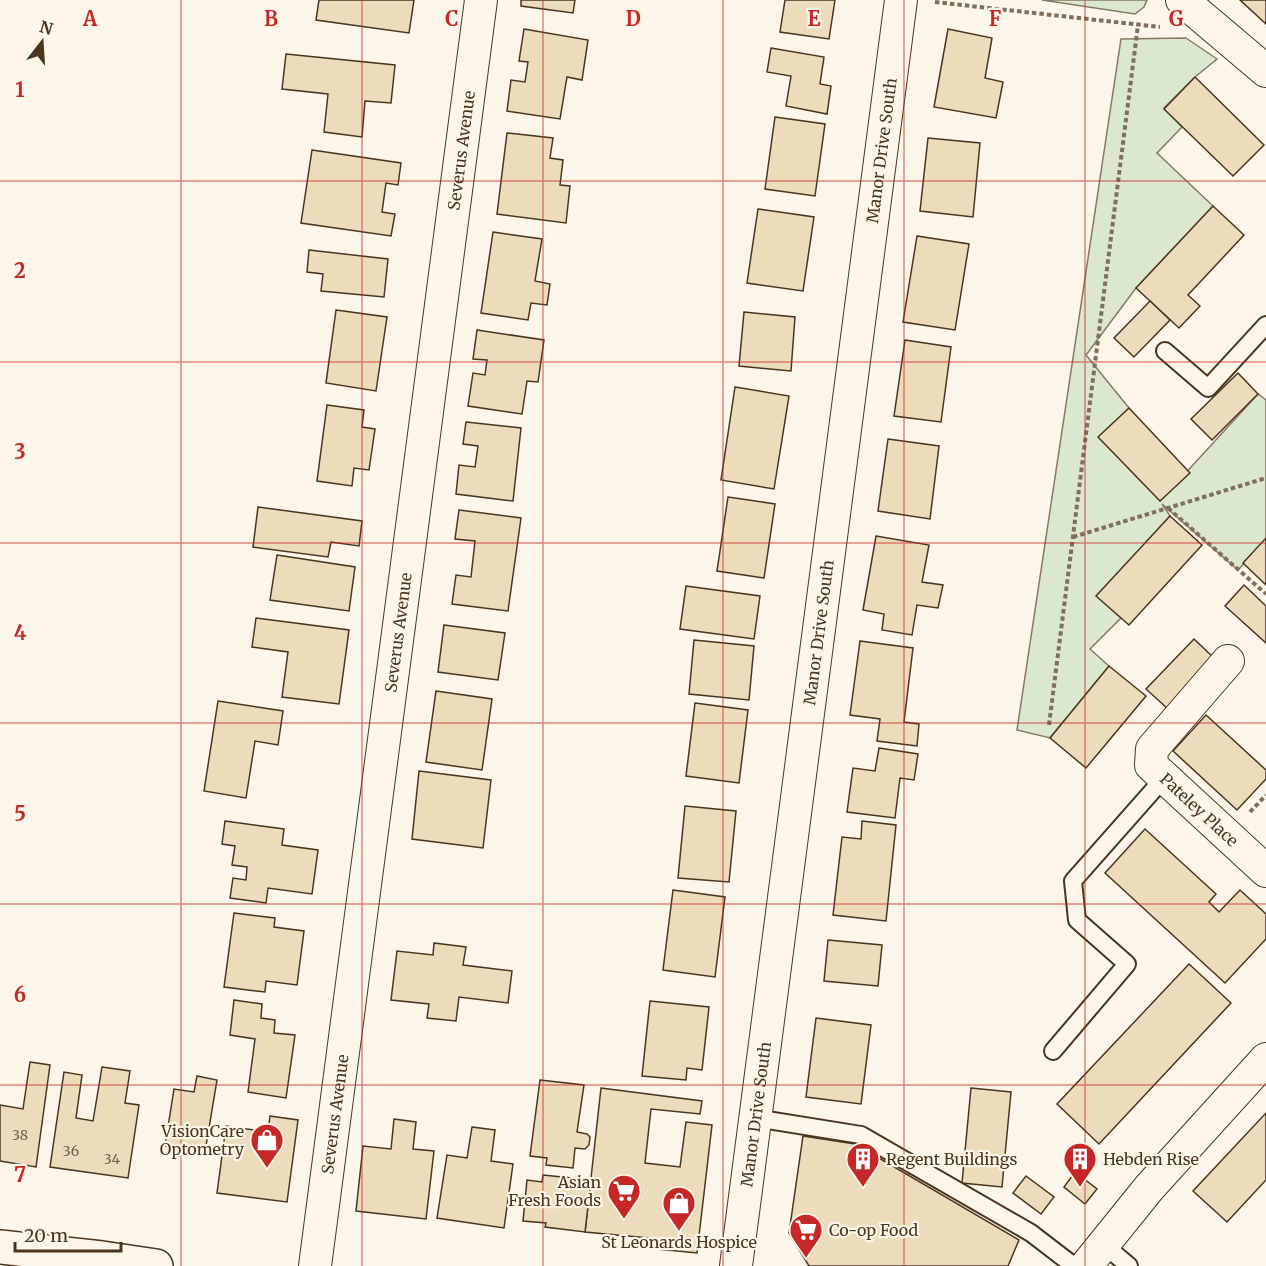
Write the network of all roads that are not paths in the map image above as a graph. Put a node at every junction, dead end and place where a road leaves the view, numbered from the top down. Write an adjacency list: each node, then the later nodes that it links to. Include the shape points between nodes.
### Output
1 (481, 0): 16 (street, Severus Avenue)
2 (1182, 0): 4 (street)
3 (913, 1): 12 (street, Manor Drive South)
4 (1266, 71)
5 (1266, 325): 6 (lane, via 1208,388)
6 (1165, 351)
7 (1228, 661): 8 (street, Pateley Place, via 1152,749 1152,765)
8 (1164, 778): 9 (street, Pateley Place); 10 (lane, via 1073,881 1077,920 1127,964)
9 (1266, 871)
10 (1053, 1052)
11 (1266, 1059): 14 (street, via 1149,1188)
12 (755, 1118): 17 (street, Manor Drive South); 18 (lane, via 861,1135 1031,1233)
13 (0, 1247): 15 (main road)
14 (1095, 1255): 19 (lane)
15 (156, 1266)
16 (315, 1266)
17 (736, 1266)
18 (1074, 1266)
19 (1129, 1266)

